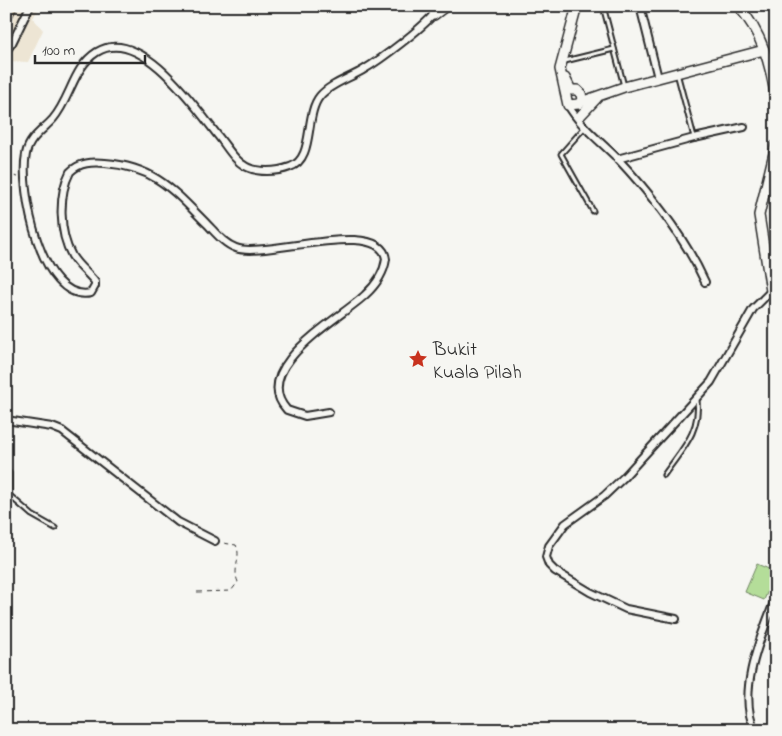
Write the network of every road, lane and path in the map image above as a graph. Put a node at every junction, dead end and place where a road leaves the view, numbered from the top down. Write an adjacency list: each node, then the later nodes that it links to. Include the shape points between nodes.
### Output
1 (30, 6): 10 (street)
2 (578, 6): 11 (street)
3 (602, 6): 8 (lane)
4 (649, 6): 6 (street)
5 (738, 6): 9 (street, via 750,19)
6 (641, 7): 13 (street)
7 (439, 9): 33 (street, via 370,66 320,96 311,117 305,152 297,164 290,167 252,169 238,161 182,91 150,60 119,46 107,47 83,64 58,112 32,140 26,155 25,178 42,256 60,283 78,293 90,293 95,282 72,257 63,233 62,210 68,176 84,163 136,167 154,175 236,249 271,249 356,240 375,243 381,248 386,258 378,281 352,307 302,346 283,368 279,397 287,410 305,416)
8 (614, 50): 11 (lane); 14 (lane)
9 (764, 50): 12 (street); 18 (street)
10 (6, 51)
11 (561, 66): 15 (street)
12 (677, 73): 13 (street); 23 (lane)
13 (658, 78): 14 (street)
14 (624, 87): 16 (street)
15 (568, 92): 17 (street, via 577,90); 19 (street)
16 (605, 93): 17 (street); 20 (street)
17 (580, 100): 19 (street, via 576,106); 20 (street)
18 (776, 100)
19 (568, 105): 21 (street)
20 (581, 116): 21 (street)
21 (585, 127): 25 (street); 28 (lane, via 561,154)
22 (744, 128): 23 (street)
23 (694, 138): 25 (street)
24 (776, 145): 30 (street, via 759,215)
25 (617, 159): 29 (street, via 680,238)
26 (6, 174): 27 (path)
27 (19, 177)
28 (593, 211)
29 (705, 282)
30 (771, 291): 31 (street); 32 (street, via 753,309 722,366)
31 (776, 300)
32 (697, 395): 36 (lane, via 693,435); 42 (street, via 624,477 565,524 549,546 546,557 548,565 555,571 620,607)
33 (329, 412)
34 (6, 420): 39 (street, via 52,426 178,522)
35 (6, 469): 37 (lane, via 9,473)
36 (664, 475)
37 (8, 495): 38 (lane, via 32,515)
38 (55, 528)
39 (214, 541): 40 (path, via 236,545 239,552 235,575 238,582 232,591)
40 (197, 592)
41 (776, 597): 43 (street, via 752,665 750,715)
42 (676, 619)
43 (755, 730)

